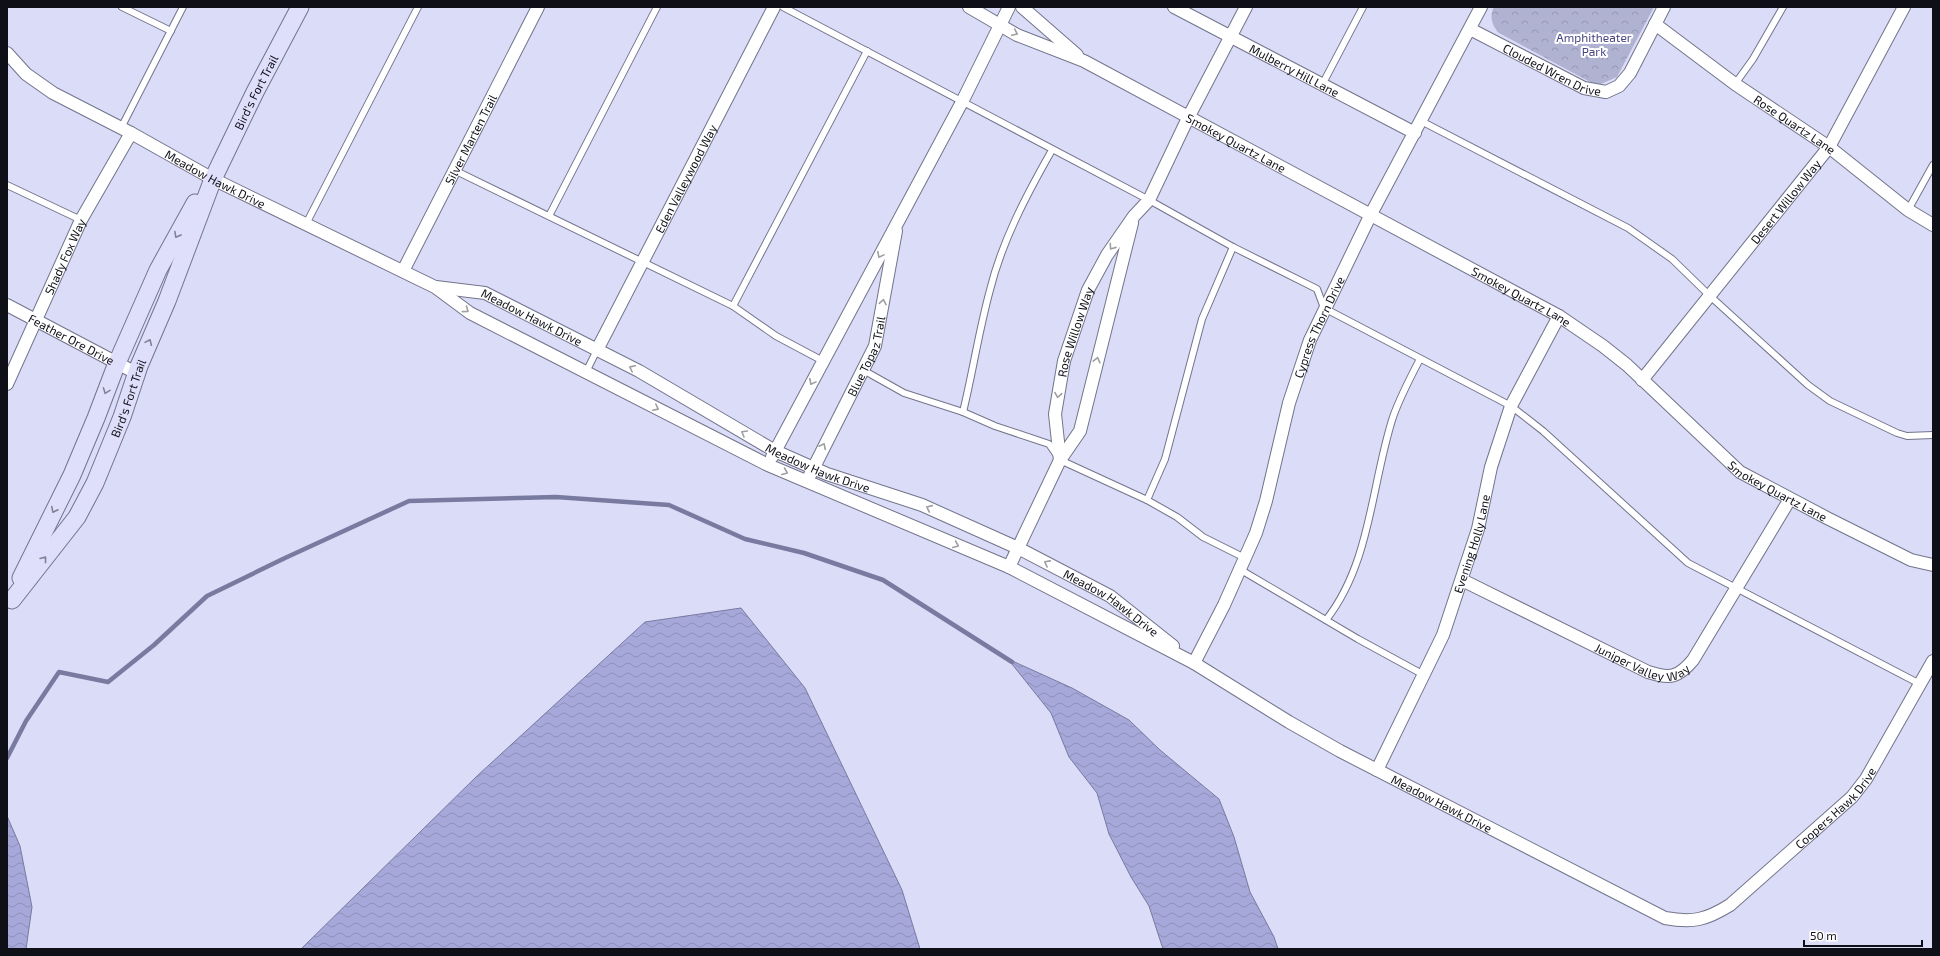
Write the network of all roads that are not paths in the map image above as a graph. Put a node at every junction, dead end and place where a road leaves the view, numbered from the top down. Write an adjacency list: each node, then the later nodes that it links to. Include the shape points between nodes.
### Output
1 (122, 7): 22 (lane)
2 (183, 7): 22 (lane)
3 (300, 7): 38 (street, Bird's Fort Trail)
4 (418, 7): 47 (lane)
5 (538, 7): 37 (street, Silver Marten Trail)
6 (658, 7): 43 (lane)
7 (774, 7): 50 (street, Eden Valleywood Way)
8 (783, 7): 24 (lane)
9 (969, 7): 20 (street, Smokey Quartz Lane)
10 (1009, 7): 20 (street, Blue Topaz Trail)
11 (1022, 7): 26 (street, Smokey Quartz Lane)
12 (1174, 7): 23 (street, Mulberry Hill Lane)
13 (1246, 7): 23 (street, Rose Willow Way)
14 (1363, 7): 28 (lane)
15 (1482, 7): 21 (street, Cypress Thorn Drive)
16 (1664, 7): 19 (street, Clouded Wren Drive)
17 (1783, 7): 27 (lane, via 1753,60)
18 (1904, 7): 34 (street, Desert Willow Way)
19 (1655, 24): 21 (street, Clouded Wren Drive, via 1630,73 1619,86 1606,92 1584,88); 27 (street, Rose Quartz Lane)
20 (999, 26): 26 (street, Smokey Quartz Lane, one-way to 26); 29 (street, Blue Topaz Trail)
21 (1470, 29): 31 (street, Cypress Thorn Drive)
22 (171, 31): 32 (lane)
23 (1231, 36): 28 (street, Mulberry Hill Lane); 30 (street, Rose Willow Way)
24 (867, 51): 29 (lane); 55 (lane)
25 (7, 53): 32 (street, Meadow Hawk Drive, via 39,84)
26 (1084, 62): 30 (street, Smokey Quartz Lane)
27 (1735, 84): 34 (street, Rose Quartz Lane)
28 (1322, 85): 33 (street, Mulberry Hill Lane)
29 (962, 102): 35 (lane); 46 (street, Blue Topaz Trail)
30 (1188, 118): 40 (street, Rose Willow Way); 42 (street, Smokey Quartz Lane)
31 (1421, 121): 33 (street, Cypress Thorn Drive); 53 (lane, via 1628,228 1672,259)
32 (126, 131): 38 (street, Meadow Hawk Drive); 45 (street, Shady Fox Way)
33 (1415, 133): 42 (street, Cypress Thorn Drive)
34 (1829, 147): 41 (street, Rose Quartz Lane); 53 (street, Desert Willow Way)
35 (1052, 150): 40 (lane); 69 (lane, via 1004,246 990,289)
36 (1933, 166): 41 (lane)
37 (454, 170): 43 (lane); 51 (street, Silver Marten Trail)
38 (213, 179): 47 (street, Meadow Hawk Drive); 62 (street, Bird's Fort Trail, one-way to 62, via 194,204 158,270); 65 (street, Bird's Fort Trail, one-way to 38)
39 (7, 185): 45 (lane)
40 (1148, 200): 44 (street, Rose Willow Way); 49 (lane)
41 (1908, 210): 48 (street, Rose Quartz Lane)
42 (1371, 214): 56 (street, Cypress Thorn Drive); 57 (street, Smokey Quartz Lane)
43 (549, 216): 50 (lane)
44 (1134, 216): 72 (street, Rose Willow Way, one-way to 44, via 1080,431); 72 (street, Rose Willow Way, one-way to 72, via 1107,254 1088,290 1064,360 1055,414)
45 (82, 220): 58 (street, Shady Fox Way)
46 (898, 220): 61 (street, Blue Topaz Trail, one-way to 61); 63 (street, Blue Topaz Trail, one-way to 46, via 875,346)
47 (306, 224): 51 (street, Meadow Hawk Drive)
48 (1933, 225)
49 (1233, 247): 56 (lane, via 1317,289); 77 (lane, via 1202,319 1165,459)
50 (642, 262): 55 (lane); 59 (street, Eden Valleywood Way)
51 (403, 271): 52 (street, Meadow Hawk Drive)
52 (435, 286): 59 (street, Meadow Hawk Drive, via 485,293); 64 (street, Meadow Hawk Drive, one-way to 64, via 470,313)
53 (1710, 296): 66 (street, Desert Willow Way); 70 (lane, via 1808,385 1830,401 1897,434)
54 (7, 305): 58 (street, Feather Ore Drive)
55 (733, 306): 61 (lane, via 776,336)
56 (1324, 308): 60 (lane); 79 (street, Cypress Thorn Drive, via 1297,377 1266,501)
57 (1559, 316): 66 (street, Smokey Quartz Lane, via 1603,346); 68 (street, Evening Holly Lane)
58 (36, 320): 62 (street, Feather Ore Drive); 67 (street, Shady Fox Way)
59 (597, 350): 64 (lane); 71 (street, Meadow Hawk Drive, one-way to 59, via 639,371)
60 (1420, 359): 68 (lane); 86 (lane, via 1403,390 1393,417 1353,575 1339,604)
61 (823, 361): 71 (street, Blue Topaz Trail, one-way to 71)
62 (116, 363): 65 (street, Feather Ore Drive); 85 (street, Bird's Fort Trail, one-way to 85, via 72,475)
63 (863, 370): 69 (lane, via 904,392); 74 (street, Blue Topaz Trail, one-way to 63)
64 (586, 372): 73 (street, Meadow Hawk Drive, one-way to 73)
65 (136, 374): 85 (street, Bird's Fort Trail, one-way to 65, via 77,517 95,484)
66 (1642, 380): 76 (street, Smokey Quartz Lane, via 1740,472)
67 (7, 384)
68 (1511, 406): 83 (street, Evening Holly Lane, via 1491,466 1478,529); 84 (lane, via 1543,431 1688,564)
69 (963, 412): 72 (lane, via 1049,444)
70 (1933, 435)
71 (775, 450): 73 (street, Blue Topaz Trail); 74 (street, Meadow Hawk Drive)
72 (1060, 460): 77 (lane); 78 (street, Rose Willow Way)
73 (768, 465): 75 (street, Meadow Hawk Drive, one-way to 75)
74 (812, 468): 75 (street, Blue Topaz Trail); 78 (street, Meadow Hawk Drive, one-way to 74, via 922,505)
75 (807, 482): 81 (street, Meadow Hawk Drive, one-way to 81)
76 (1790, 499): 80 (street, Smokey Quartz Lane, via 1911,560); 84 (street, Juniper Valley Way)
77 (1147, 500): 79 (lane, via 1177,517 1203,537)
78 (1018, 548): 81 (street, Rose Willow Way); 88 (street, Meadow Hawk Drive, one-way to 78, via 1110,596)
79 (1245, 558): 82 (street, Cypress Thorn Drive)
80 (1933, 566)
81 (1009, 567): 88 (street, Meadow Hawk Drive)
82 (1241, 570): 86 (lane); 88 (street, Cypress Thorn Drive)
83 (1462, 580): 84 (street, Juniper Valley Way, via 1648,672 1671,677 1679,674 1693,660); 89 (street, Evening Holly Lane, via 1443,635)
84 (1736, 589): 90 (lane)
85 (9, 602)
86 (1326, 620): 89 (lane)
87 (1933, 661): 90 (street, Coopers Hawk Drive)
88 (1194, 663): 91 (street, Meadow Hawk Drive, via 1289,722)
89 (1424, 675): 91 (street, Evening Holly Lane)
90 (1920, 684): 92 (street, Coopers Hawk Drive, via 1866,779 1852,797 1730,905 1715,915)
91 (1377, 770): 92 (street, Meadow Hawk Drive, via 1665,918)
92 (1699, 920)

